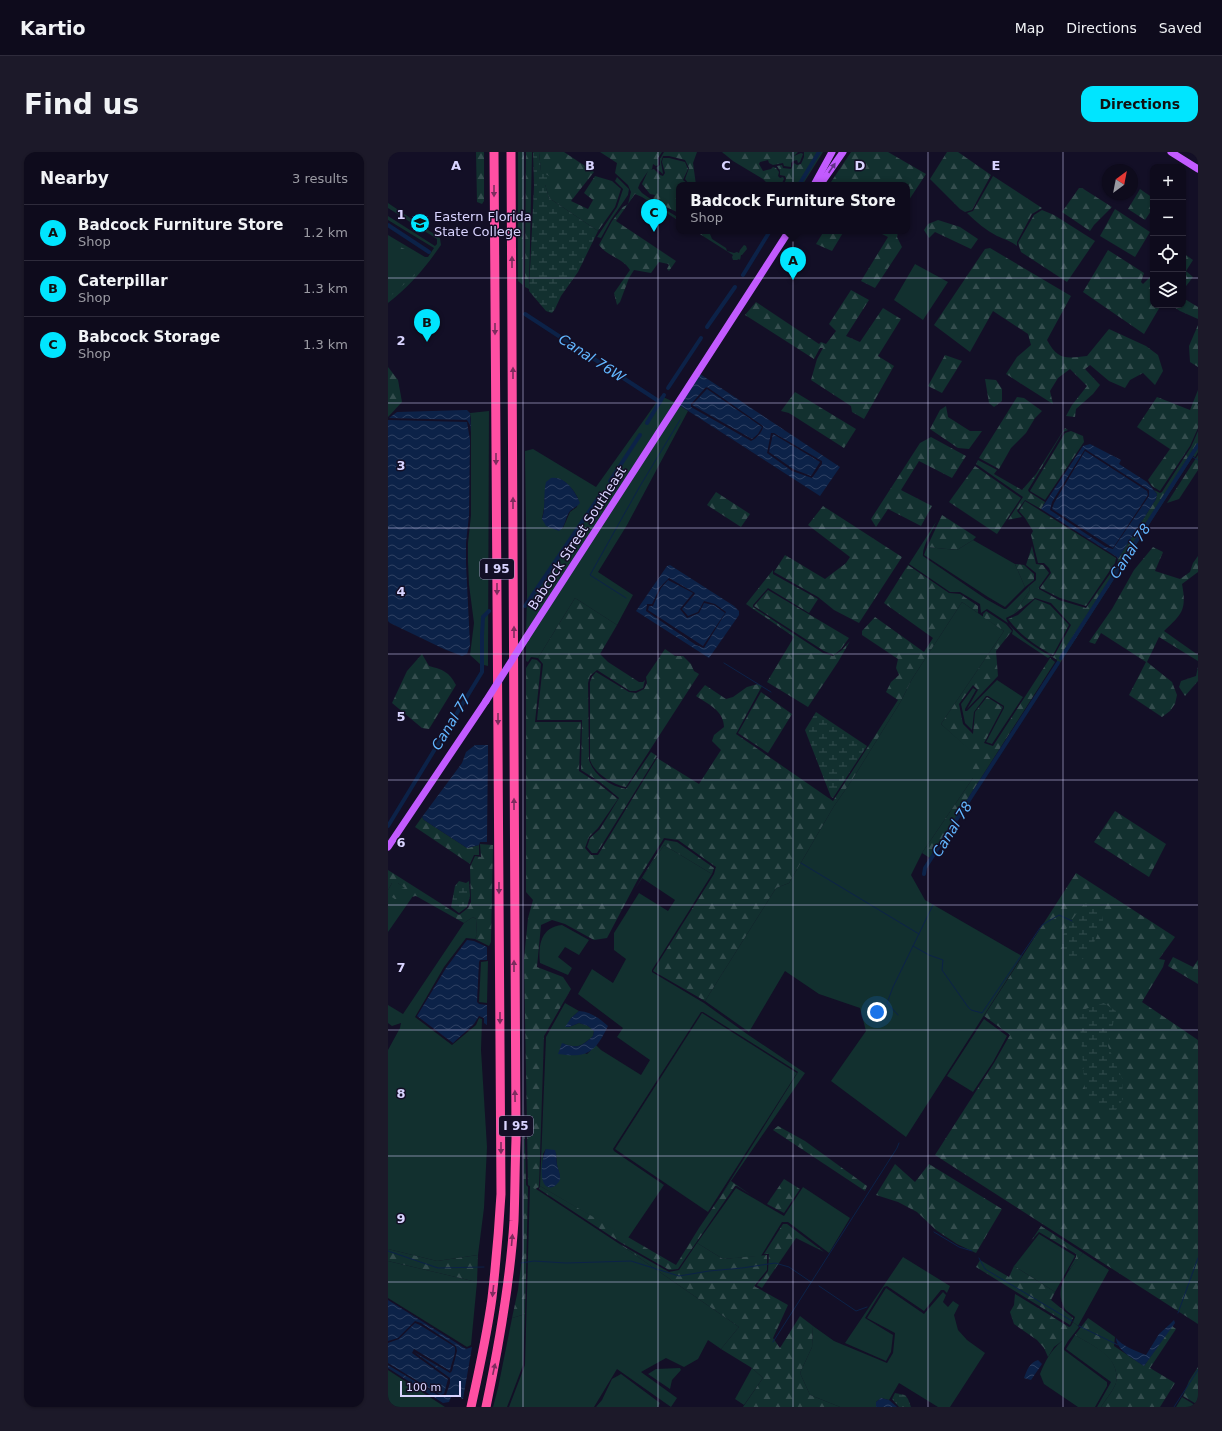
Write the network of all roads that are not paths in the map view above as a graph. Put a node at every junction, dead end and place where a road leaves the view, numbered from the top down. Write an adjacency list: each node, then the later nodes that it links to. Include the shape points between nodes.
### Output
1 (494, 152): 11 (highway, I 95, one-way to 11, via 501,1194 492,1298)
2 (511, 152): 12 (highway, I 95, one-way to 2, via 508,1282 514,1221 516,1146)
3 (832, 152): 7 (main road)
4 (843, 152): 8 (main road, one-way to 4)
5 (1171, 152): 6 (main road)
6 (1198, 169)
7 (816, 182)
8 (822, 182)
9 (787, 234): 10 (main road, Babcock Street Southeast, bridge, via 486,701)
10 (388, 848)
11 (471, 1407)
12 (486, 1407)

